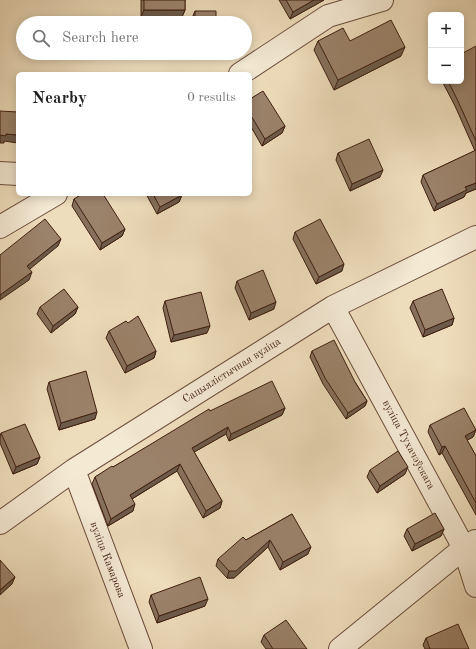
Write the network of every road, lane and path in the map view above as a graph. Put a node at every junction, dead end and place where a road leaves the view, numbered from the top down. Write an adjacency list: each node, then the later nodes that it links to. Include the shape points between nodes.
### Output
1 (382, 0): 2 (street, via 328,16)
2 (243, 72)
3 (0, 173): 4 (street)
4 (16, 174)
5 (53, 196): 6 (street)
6 (0, 227)
7 (476, 237): 8 (street, Сацыялістычная вуліца)
8 (333, 307): 9 (street, Сацыялістычная вуліца); 11 (street, вуліца Тухачэўскага)
9 (74, 470): 10 (street, Сацыялістычная вуліца); 13 (street, вуліца Камарова)
10 (0, 523)
11 (470, 544): 12 (street, вуліца Тухачэўскага); 14 (street)
12 (476, 586)
13 (141, 649)
14 (340, 649)

